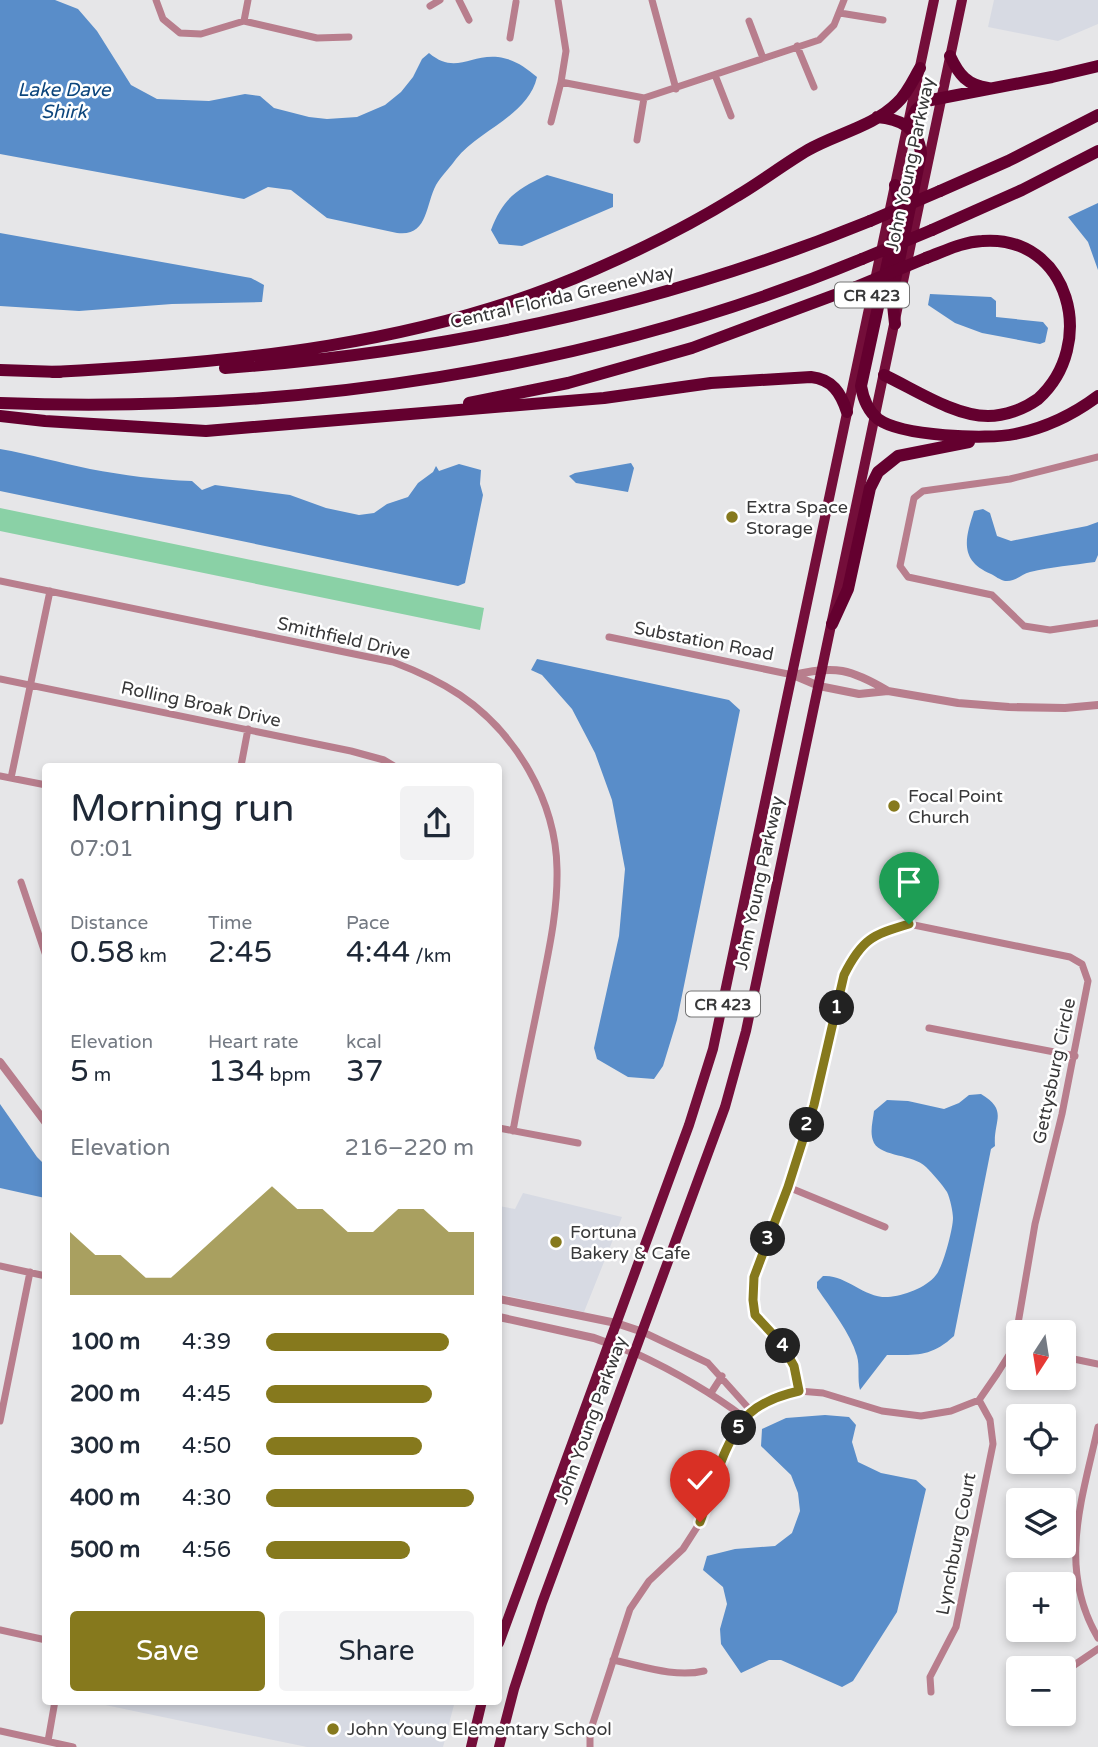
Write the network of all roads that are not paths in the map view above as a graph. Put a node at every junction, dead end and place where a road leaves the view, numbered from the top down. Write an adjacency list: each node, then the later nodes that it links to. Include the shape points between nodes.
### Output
1 (156, 0): 15 (street, via 163,19 180,33 201,34)
2 (248, 0): 15 (street)
3 (440, 0): 11 (street)
4 (459, 0): 13 (street)
5 (558, 0): 25 (street, via 566,51)
6 (652, 0): 27 (street)
7 (844, 0): 12 (street)
8 (934, 0): 23 (highway, John Young Parkway / CR 423)
9 (962, 0): 20 (highway, John Young Parkway / CR 423)
10 (517, 1): 18 (street)
11 (430, 6)
12 (840, 13): 14 (street); 19 (street, via 819,40)
13 (469, 20)
14 (883, 20)
15 (244, 21): 17 (street, via 317,38)
16 (749, 21): 21 (street)
17 (349, 37)
18 (510, 38)
19 (797, 46): 21 (street); 26 (street)
20 (950, 56): 28 (highway, via 962,77); 29 (highway, John Young Parkway / CR 423)
21 (763, 58): 24 (street)
22 (1098, 66): 28 (highway)
23 (920, 68): 33 (highway, via 899,102); 35 (highway, John Young Parkway / CR 423)
24 (715, 75): 27 (street); 32 (street)
25 (561, 82): 30 (street); 34 (street)
26 (814, 87)
27 (676, 89): 30 (street)
28 (992, 89): 29 (highway)
29 (942, 97): 35 (highway, via 926,101); 39 (highway, John Young Parkway / CR 423)
30 (644, 98): 36 (street)
31 (1098, 115): 41 (highway, Central Florida GreeneWay, bridge, via 1008,162 813,244 591,312 367,354 149,371)
32 (731, 116)
33 (876, 117): 35 (highway); 41 (highway, via 809,149 663,238 593,271 512,301 433,324 294,350 226,360)
34 (551, 122)
35 (908, 125): 38 (highway, John Young Parkway / CR 423); 39 (highway, via 921,153 892,295)
36 (637, 140)
37 (1098, 151): 44 (highway, bridge, via 932,230 790,287 577,349 350,389 228,400)
38 (895, 185): 45 (highway, John Young Parkway / CR 423); 48 (highway, via 900,205 862,386 863,397)
39 (895, 324): 42 (highway, John Young Parkway / CR 423)
40 (0, 370): 41 (highway, Central Florida GreeneWay)
41 (52, 372)
42 (884, 375): 46 (highway, bridge, via 960,411 987,416 1033,402 1057,381 1074,336 1069,299 1057,274 1031,252 1000,241 954,246 679,351 568,383); 48 (highway, John Young Parkway / CR 423)
43 (1098, 396): 49 (highway, via 1038,428)
44 (0, 403)
45 (847, 412): 46 (highway, via 834,386 811,377); 57 (highway, John Young Parkway / CR 423)
46 (418, 414): 47 (highway, via 206,431)
47 (0, 416)
48 (876, 417): 49 (highway, via 932,433); 54 (highway, John Young Parkway / CR 423)
49 (989, 438): 54 (highway, via 898,456 878,472 870,488 848,589)
50 (1098, 457): 53 (street, via 1010,479 923,491 914,498 900,566 908,577 992,595 1024,626 1049,630)
51 (0, 580): 52 (street, Smithfield Drive)
52 (50, 591): 59 (street); 76 (street, Smithfield Drive, via 393,662 429,676 496,724 538,788 551,824 557,866 551,940)
53 (1098, 623)
54 (832, 624): 56 (highway, John Young Parkway / CR 423)
55 (609, 637): 57 (street, Substation Road)
56 (823, 668): 57 (street); 60 (highway, John Young Parkway / CR 423); 61 (street, via 862,676)
57 (793, 675): 60 (street); 86 (highway, John Young Parkway / CR 423, via 713,1049)
58 (0, 679): 59 (street, Rolling Broak Drive)
59 (30, 685): 63 (street, Rolling Broak Drive); 67 (street)
60 (819, 685): 61 (street, via 859,694); 87 (highway, John Young Parkway / CR 423, via 746,1031 725,1107)
61 (888, 691): 62 (street, via 958,704)
62 (1098, 705)
63 (248, 729): 64 (street); 65 (street, Rolling Broak Drive)
64 (242, 763)
65 (389, 763)
66 (0, 776): 67 (street)
67 (11, 778): 68 (street)
68 (42, 784)
69 (21, 882): 70 (street)
70 (42, 944)
71 (929, 1028): 72 (street)
72 (1074, 1056): 78 (street, Gettysburg Circle, via 1088,981 1082,964 1070,957 909,924 886,931 865,941 844,975 817,1094); 85 (street, Gettysburg Circle, via 1035,1224)
73 (0, 1062): 74 (street)
74 (42, 1118)
75 (502, 1129): 76 (street)
76 (513, 1131): 77 (street)
77 (578, 1143)
78 (788, 1187): 79 (street); 94 (street, Gettysburg Circle, via 754,1277 753,1300 755,1315 781,1343 794,1366)
79 (885, 1227)
80 (0, 1266): 81 (street)
81 (30, 1272): 82 (street); 99 (street)
82 (42, 1275)
83 (502, 1300): 86 (street)
84 (502, 1318): 88 (street)
85 (1020, 1320)
86 (616, 1323): 87 (street); 88 (highway, John Young Parkway / CR 423)
87 (643, 1332): 89 (highway, John Young Parkway / CR 423); 93 (street, via 708,1363)
88 (609, 1343): 89 (street); 102 (highway, John Young Parkway / CR 423)
89 (635, 1353): 95 (street); 116 (highway, John Young Parkway / CR 423, via 534,1626)
90 (1076, 1359): 92 (street)
91 (1006, 1361): 96 (street, Gettysburg Circle)
92 (1098, 1364)
93 (722, 1376): 95 (street); 97 (street)
94 (799, 1391): 96 (street, via 921,1416); 97 (street, via 777,1396)
95 (711, 1393): 98 (street)
96 (979, 1400): 109 (street, Lynchburg Court, via 990,1420 993,1444 956,1627 930,1677)
97 (752, 1412): 98 (street)
98 (745, 1419): 106 (street, via 731,1440 699,1524 630,1609)
99 (0, 1421)
100 (1098, 1427): 103 (street, via 1075,1543 1077,1586)
101 (0, 1630): 104 (street)
102 (502, 1635)
103 (1098, 1638)
104 (42, 1639)
105 (1098, 1649): 107 (street)
106 (613, 1660): 108 (street, via 679,1674); 117 (street, via 590,1732)
107 (1076, 1664)
108 (704, 1671)
109 (931, 1692)
110 (54, 1705): 113 (street)
111 (481, 1705): 115 (highway)
112 (0, 1731): 113 (street)
113 (48, 1741): 114 (street)
114 (73, 1747)
115 (471, 1747)
116 (499, 1747)
117 (590, 1747)

